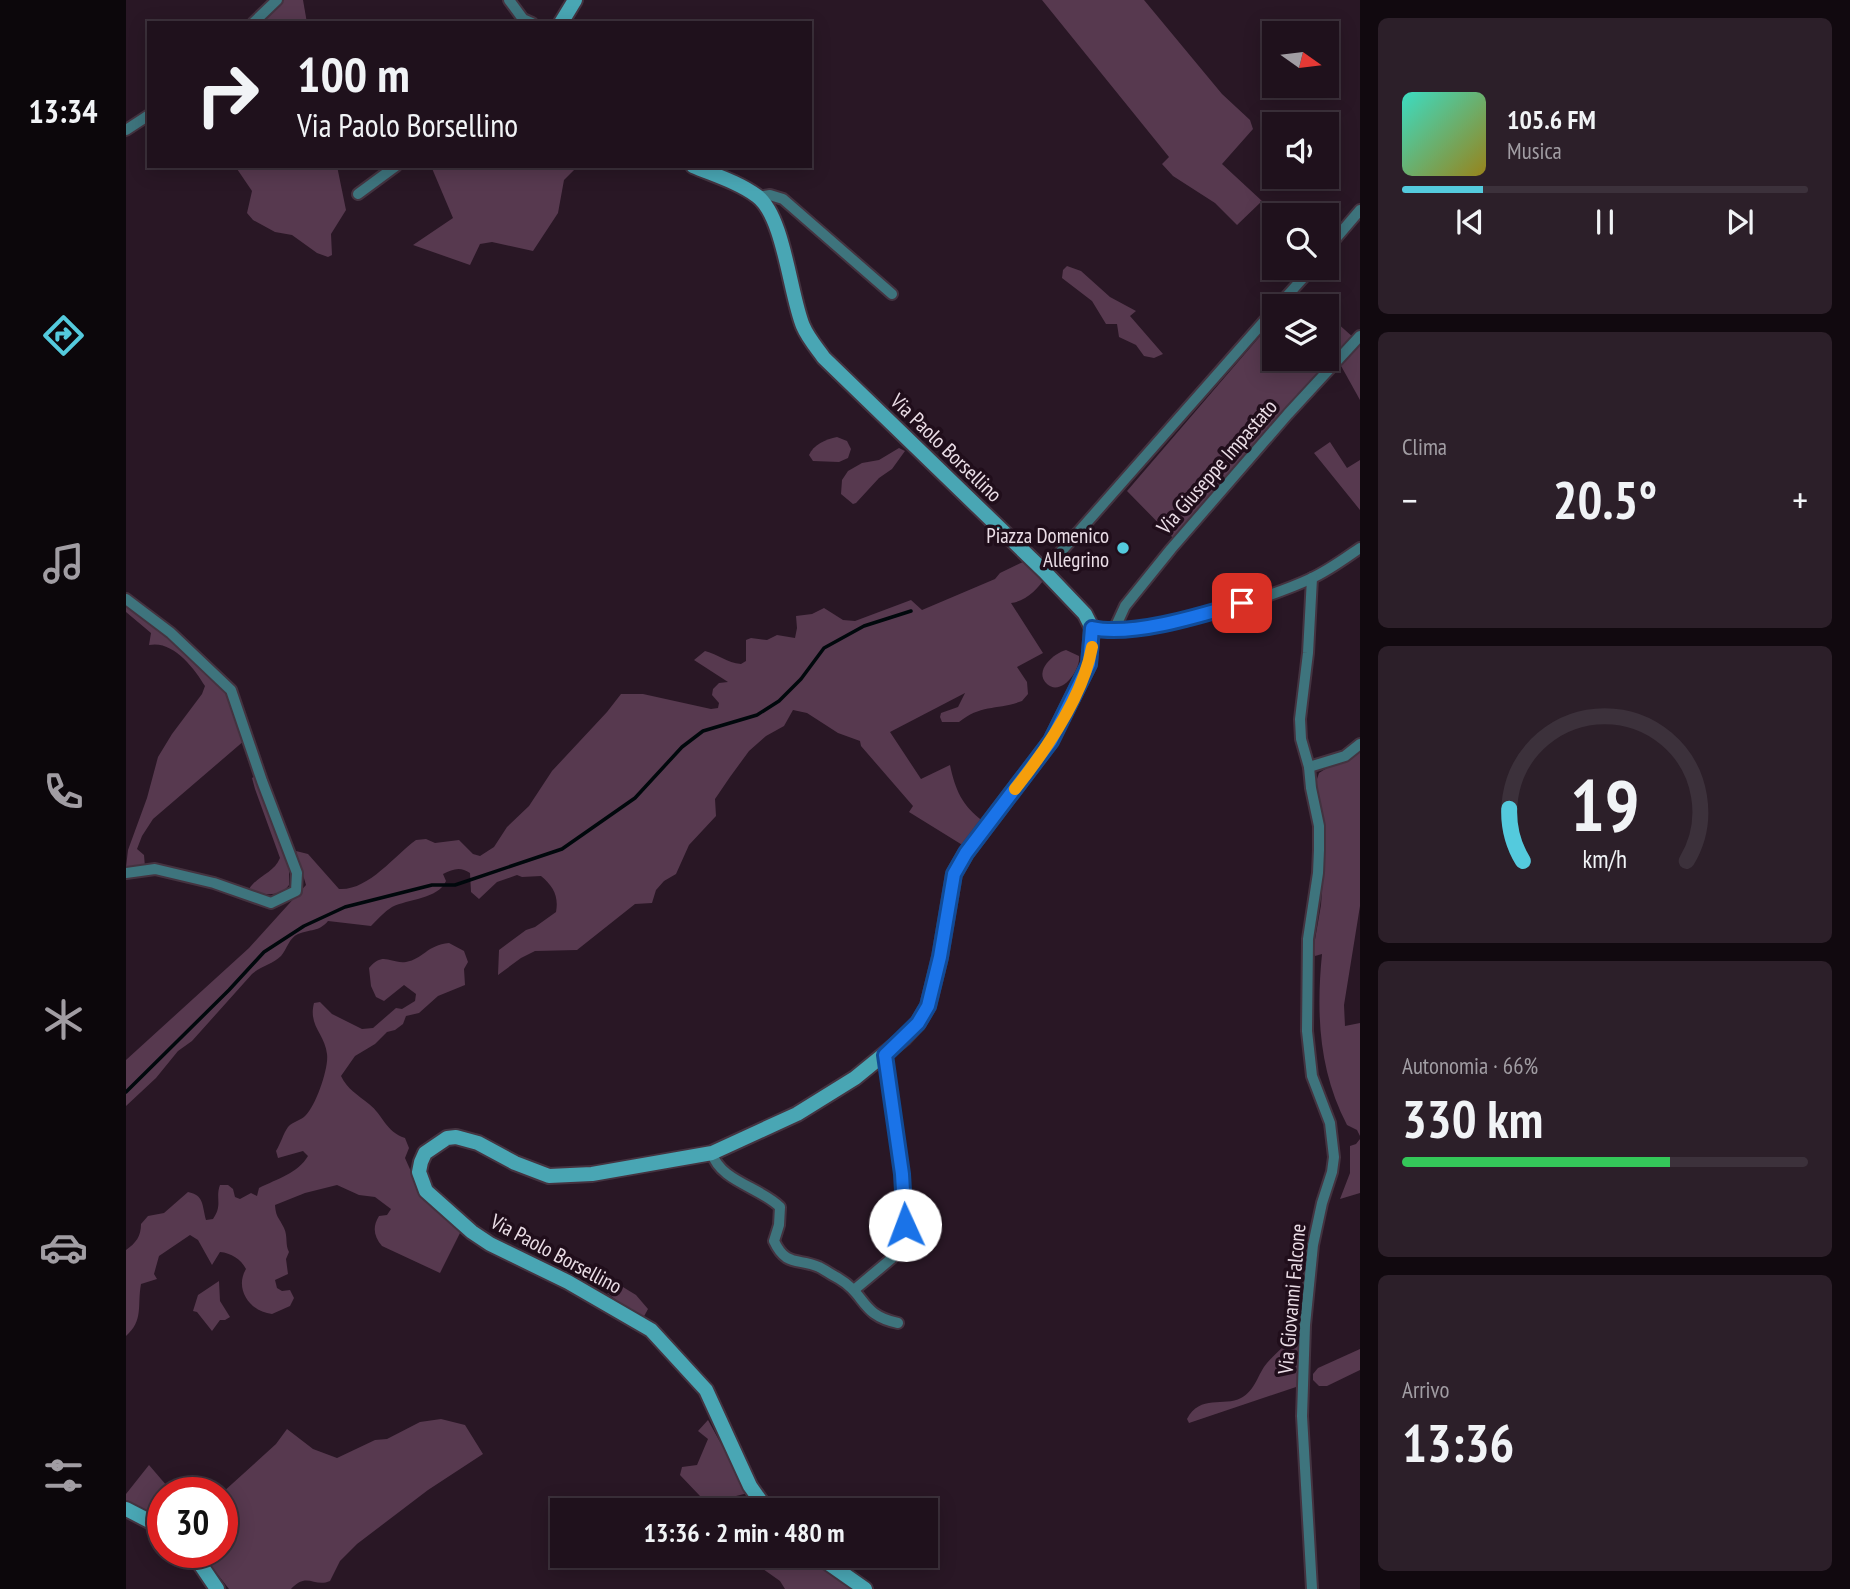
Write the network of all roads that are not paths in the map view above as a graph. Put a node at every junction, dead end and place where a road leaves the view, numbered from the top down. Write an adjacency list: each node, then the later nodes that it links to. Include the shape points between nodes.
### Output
1 (277, 0): 4 (street)
2 (509, 0): 5 (street)
3 (575, 0): 6 (street)
4 (255, 21)
5 (528, 21)
6 (562, 21)
7 (147, 116): 8 (street)
8 (126, 130)
9 (393, 168): 11 (street)
10 (715, 170): 12 (street)
11 (358, 194)
12 (759, 197): 16 (street, via 783,199); 21 (street, Via Paolo Borsellino, via 780,241 803,327 824,358)
13 (1360, 210): 14 (street)
14 (1339, 235)
15 (1301, 280): 17 (street)
16 (892, 294)
17 (1289, 294)
18 (1262, 324): 21 (street)
19 (1360, 336): 25 (street, Via Giuseppe Impastato, via 1171,549 1125,606)
20 (1360, 548): 22 (street)
21 (1044, 571): 24 (street, Via Paolo Borsellino, via 1085,614)
22 (1312, 578): 25 (street, via 1214,611); 27 (street, Via Giovanni Falcone, via 1300,719)
23 (126, 599): 28 (street, via 231,690 297,873 296,891 271,903 155,869)
24 (1092, 628): 25 (street); 29 (street, Via Paolo Borsellino, via 1089,664 1051,741 954,874 928,1006 918,1023)
25 (1114, 630)
26 (1360, 744): 27 (street, via 1345,756)
27 (1309, 767): 40 (street, Via Giovanni Falcone, via 1319,850 1308,939 1307,1031 1312,1076 1330,1123 1334,1157 1313,1245 1306,1325 1302,1416)
28 (126, 873)
29 (885, 1055): 30 (street, Via Paolo Borsellino, via 797,1114); 31 (street, via 902,1174 905,1240 891,1259)
30 (712, 1153): 31 (street, via 720,1169 780,1207 774,1241 781,1254 818,1266); 33 (street, Via Paolo Borsellino, via 592,1174 549,1175 456,1137 425,1153 419,1172 426,1191 472,1232 651,1330 706,1390)
31 (854, 1290): 32 (street, via 868,1311)
32 (898, 1323)
33 (758, 1498)
34 (126, 1509): 35 (street)
35 (147, 1520)
36 (203, 1568): 38 (street)
37 (835, 1568): 39 (street)
38 (217, 1589)
39 (865, 1589)
40 (1311, 1589)

